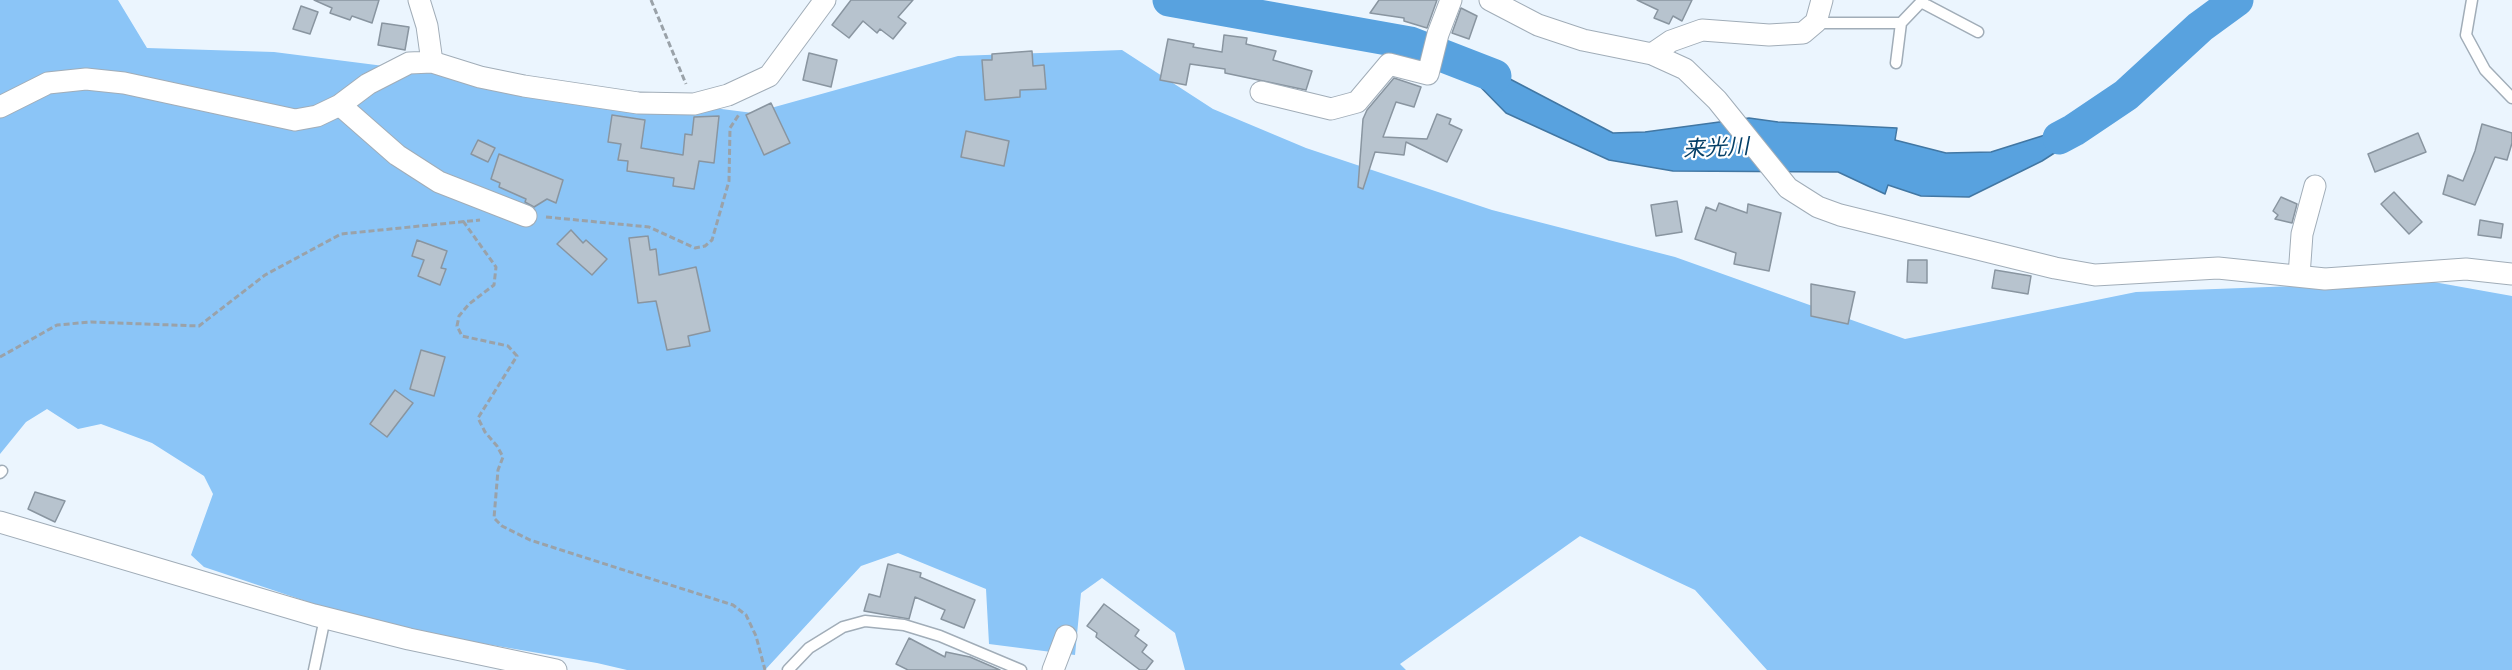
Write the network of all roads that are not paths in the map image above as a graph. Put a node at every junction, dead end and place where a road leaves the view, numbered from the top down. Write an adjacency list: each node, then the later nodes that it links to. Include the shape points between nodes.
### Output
1 (419, 0): 12 (street)
2 (825, 0): 12 (street, via 769,76 728,95 694,104 638,103 524,86)
3 (1451, 0): 14 (street, via 1428,74 1389,64 1357,102 1331,109)
4 (1490, 0): 11 (street, via 1538,25 1583,40)
5 (1822, 0): 8 (street)
6 (2472, 0): 15 (lane, via 2466,35 2485,70)
7 (1922, 1): 9 (lane); 10 (lane)
8 (1814, 23): 9 (lane); 11 (street, via 1803,33 1769,35 1702,30 1671,41)
9 (1900, 23): 13 (lane)
10 (1978, 32)
11 (1652, 54): 21 (street, via 1684,69 1718,100 1788,188 1818,207 1840,215 2095,275 2218,268)
12 (432, 62): 16 (street, via 409,63 368,84)
13 (1896, 63)
14 (1261, 92)
15 (2512, 98)
16 (340, 105): 17 (street, via 317,116 295,120 124,83 86,79 48,83); 19 (street, via 397,155 439,182)
17 (0, 107)
18 (2315, 186): 21 (street, via 2302,234)
19 (526, 216)
20 (2512, 274): 21 (street, via 2466,269 2325,279)
21 (2300, 276)
22 (0, 522): 23 (street)
23 (325, 618): 25 (lane); 26 (street)
24 (1066, 636): 29 (street)
25 (314, 670)
26 (553, 670)
27 (788, 670): 28 (lane, via 809,648 843,627 865,621 904,625 940,636)
28 (1021, 670)
29 (1053, 670)

